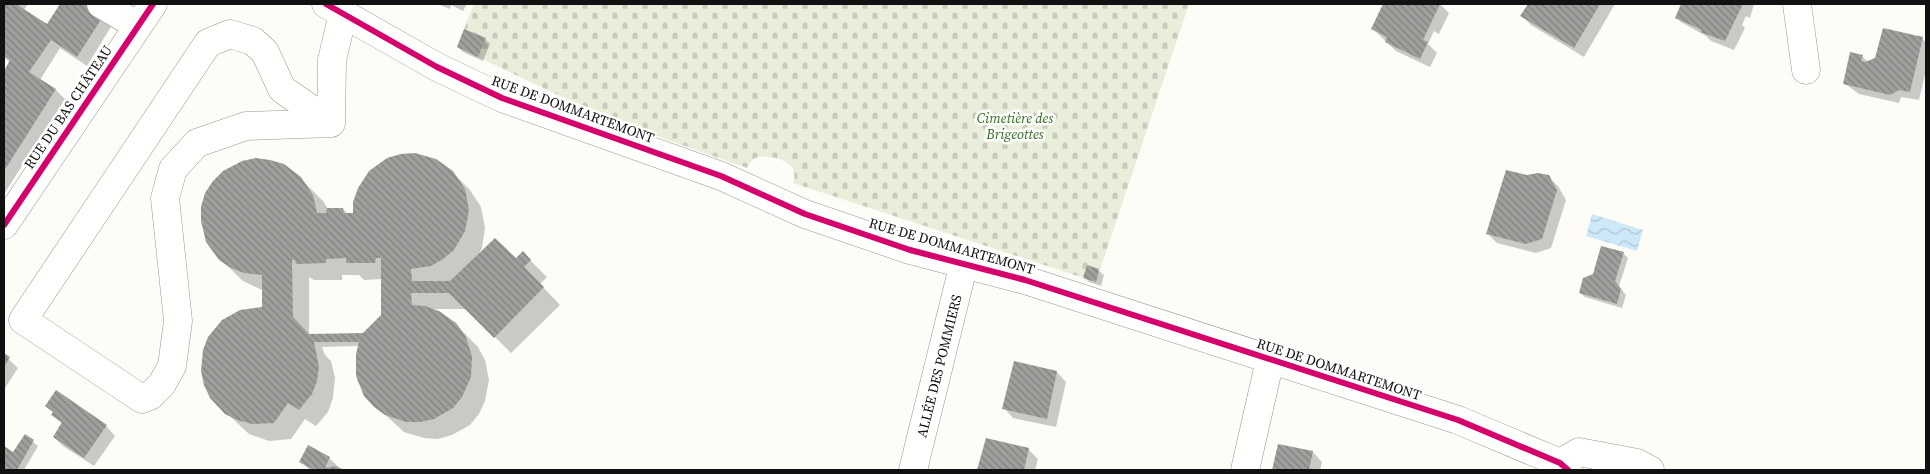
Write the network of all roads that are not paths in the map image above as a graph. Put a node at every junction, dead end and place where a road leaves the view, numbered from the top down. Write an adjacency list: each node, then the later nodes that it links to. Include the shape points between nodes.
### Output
1 (101, 4): 5 (street)
2 (153, 4): 5 (street, RUE DU BAS CHÂTEAU)
3 (1797, 4): 6 (street)
4 (335, 9): 7 (street); 9 (street, RUE DE DOMMARTEMONT, via 437,67 502,98 721,176 806,214 910,250)
5 (138, 26): 8 (street, RUE DU BAS CHÂTEAU)
6 (1806, 70)
7 (331, 123): 7 (street, via 246,126 196,143 173,169 165,198 178,321 172,366 162,384 150,396 142,399 23,320 208,43 230,34 253,41 265,52 282,89)
8 (4, 225)
9 (964, 263): 10 (street, RUE DE DOMMARTEMONT); 12 (street, ALLÉE DES POMMIERS)
10 (1270, 360): 11 (street, RUE DE DOMMARTEMONT, via 1458,420); 13 (street)
11 (1562, 468): 14 (street, via 1579,452 1637,463)
12 (913, 470)
13 (1245, 470)
14 (1650, 470)

